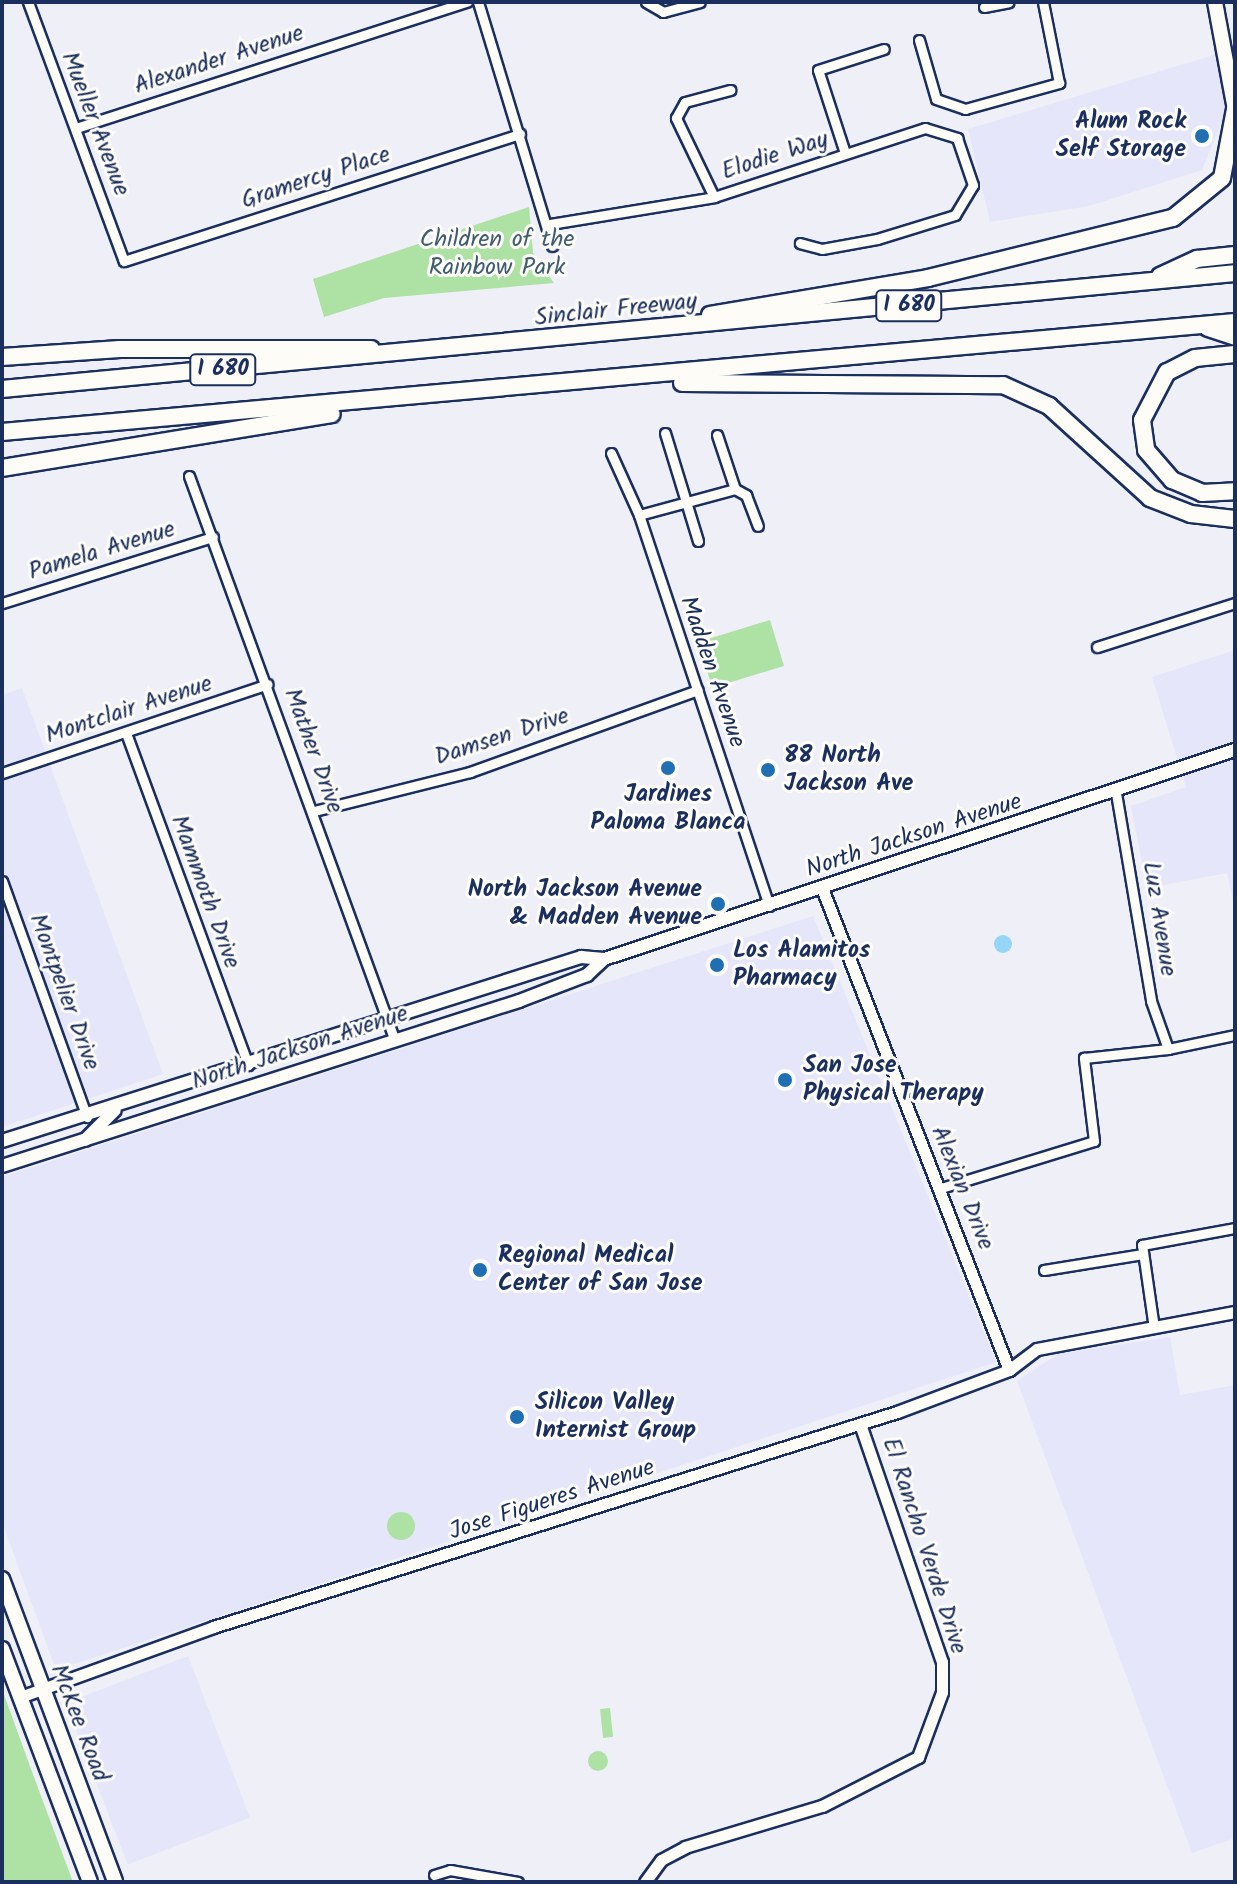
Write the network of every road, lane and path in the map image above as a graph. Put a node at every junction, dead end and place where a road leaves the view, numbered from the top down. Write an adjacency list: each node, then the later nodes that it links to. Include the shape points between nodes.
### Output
1 (28, 2): 14 (street, Mueller Avenue)
2 (467, 2): 14 (street, Alexander Avenue)
3 (478, 2): 15 (street)
4 (646, 2): 5 (street, via 663,12)
5 (700, 2)
6 (1009, 2): 9 (street)
7 (1043, 2): 10 (street, via 1059,83 965,109 936,99)
8 (1215, 2): 13 (main road)
9 (984, 7)
10 (919, 40)
11 (884, 49): 16 (street, via 818,70)
12 (730, 90): 17 (street, via 685,102 676,118)
13 (1235, 109): 27 (highway, via 1229,163 1216,188 1158,224 928,278)
14 (76, 128): 22 (street, Mueller Avenue)
15 (520, 134): 18 (street); 22 (street, Gramercy Place)
16 (845, 153): 17 (street, Elodie Way); 19 (street, Elodie Way, via 937,126 957,138 973,185 955,215 822,249)
17 (714, 197): 18 (street, Elodie Way)
18 (550, 224): 20 (street)
19 (800, 243)
20 (552, 246)
21 (1235, 255): 24 (highway, via 1197,259)
22 (124, 261)
23 (1235, 273): 24 (highway, Sinclair Freeway / I 680)
24 (1145, 283): 27 (highway, Sinclair Freeway / I 680)
25 (1235, 322): 26 (highway, I 680)
26 (1199, 325): 28 (highway); 32 (highway, I 680)
27 (582, 337): 29 (highway, Sinclair Freeway / I 680)
28 (1235, 337)
29 (444, 352): 31 (highway, via 302,347); 33 (highway, Sinclair Freeway / I 680)
30 (1235, 354): 42 (highway, via 1195,358 1167,372 1145,406 1142,435 1153,463 1172,480 1202,493)
31 (6, 356)
32 (565, 384): 34 (highway, I 680); 45 (highway, via 1003,385 1049,406 1150,498 1191,514)
33 (2, 389)
34 (443, 396): 35 (highway, I 680); 39 (highway)
35 (2, 432)
36 (665, 433): 43 (street)
37 (717, 435): 41 (street)
38 (611, 453): 44 (street, Madden Avenue)
39 (2, 468)
40 (189, 476): 47 (street, Mather Drive)
41 (735, 489): 43 (street); 46 (street, via 746,495)
42 (1235, 491)
43 (686, 501): 44 (street); 48 (street)
44 (639, 515): 53 (street, Madden Avenue)
45 (1235, 519)
46 (758, 526)
47 (213, 537): 49 (street, Pamela Avenue); 52 (street, Mather Drive)
48 (698, 541)
49 (2, 603)
50 (1235, 603): 51 (street)
51 (1097, 647)
52 (268, 684): 54 (street, Montclair Avenue); 58 (street, Mather Drive)
53 (698, 690): 58 (street, Damsen Drive, via 470,772); 61 (street, Madden Avenue)
54 (126, 733): 56 (street, Montclair Avenue); 67 (street, Mammoth Drive)
55 (1235, 750): 57 (main road, North Jackson Avenue)
56 (2, 773)
57 (1116, 793): 60 (main road, North Jackson Avenue); 66 (street, Luz Avenue, via 1151,1001)
58 (314, 811): 63 (street, Mather Drive)
59 (2, 881): 69 (street, Montpelier Drive)
60 (822, 888): 61 (main road, North Jackson Avenue); 73 (street, Alexian Drive)
61 (769, 906): 62 (main road, North Jackson Avenue)
62 (604, 959): 63 (main road, North Jackson Avenue, via 581,957); 65 (main road, North Jackson Avenue, via 587,975)
63 (388, 1020): 65 (street, Mather Drive); 67 (main road, North Jackson Avenue)
64 (1235, 1035): 66 (street)
65 (395, 1041): 70 (main road, North Jackson Avenue)
66 (1168, 1049): 73 (street, via 1084,1058 1094,1141)
67 (248, 1065): 68 (main road, North Jackson Avenue)
68 (117, 1107): 69 (main road, North Jackson Avenue); 70 (main road)
69 (87, 1117): 71 (main road, North Jackson Avenue)
70 (85, 1140): 72 (main road, North Jackson Avenue)
71 (2, 1141)
72 (2, 1166)
73 (938, 1189): 79 (street, Alexian Drive)
74 (1235, 1228): 75 (street, via 1142,1245)
75 (1143, 1254): 76 (street); 78 (street)
76 (1044, 1270)
77 (1235, 1312): 78 (street, Jose Figueres Avenue)
78 (1154, 1328): 79 (street, Jose Figueres Avenue, via 1037,1349)
79 (1009, 1370): 80 (street, Jose Figueres Avenue)
80 (860, 1424): 83 (street, Jose Figueres Avenue, via 213,1627); 89 (street, El Rancho Verde Drive, via 942,1662 942,1692 918,1757 822,1806 685,1847 661,1860)
81 (2, 1579): 83 (main road, McKee Road)
82 (2, 1649): 84 (main road, McKee Road)
83 (43, 1689): 84 (street, Jose Figueres Avenue); 87 (main road, McKee Road)
84 (20, 1697): 86 (main road, McKee Road)
85 (434, 1875): 88 (street, via 450,1870)
86 (90, 1882)
87 (115, 1882)
88 (518, 1882)
89 (645, 1882)

